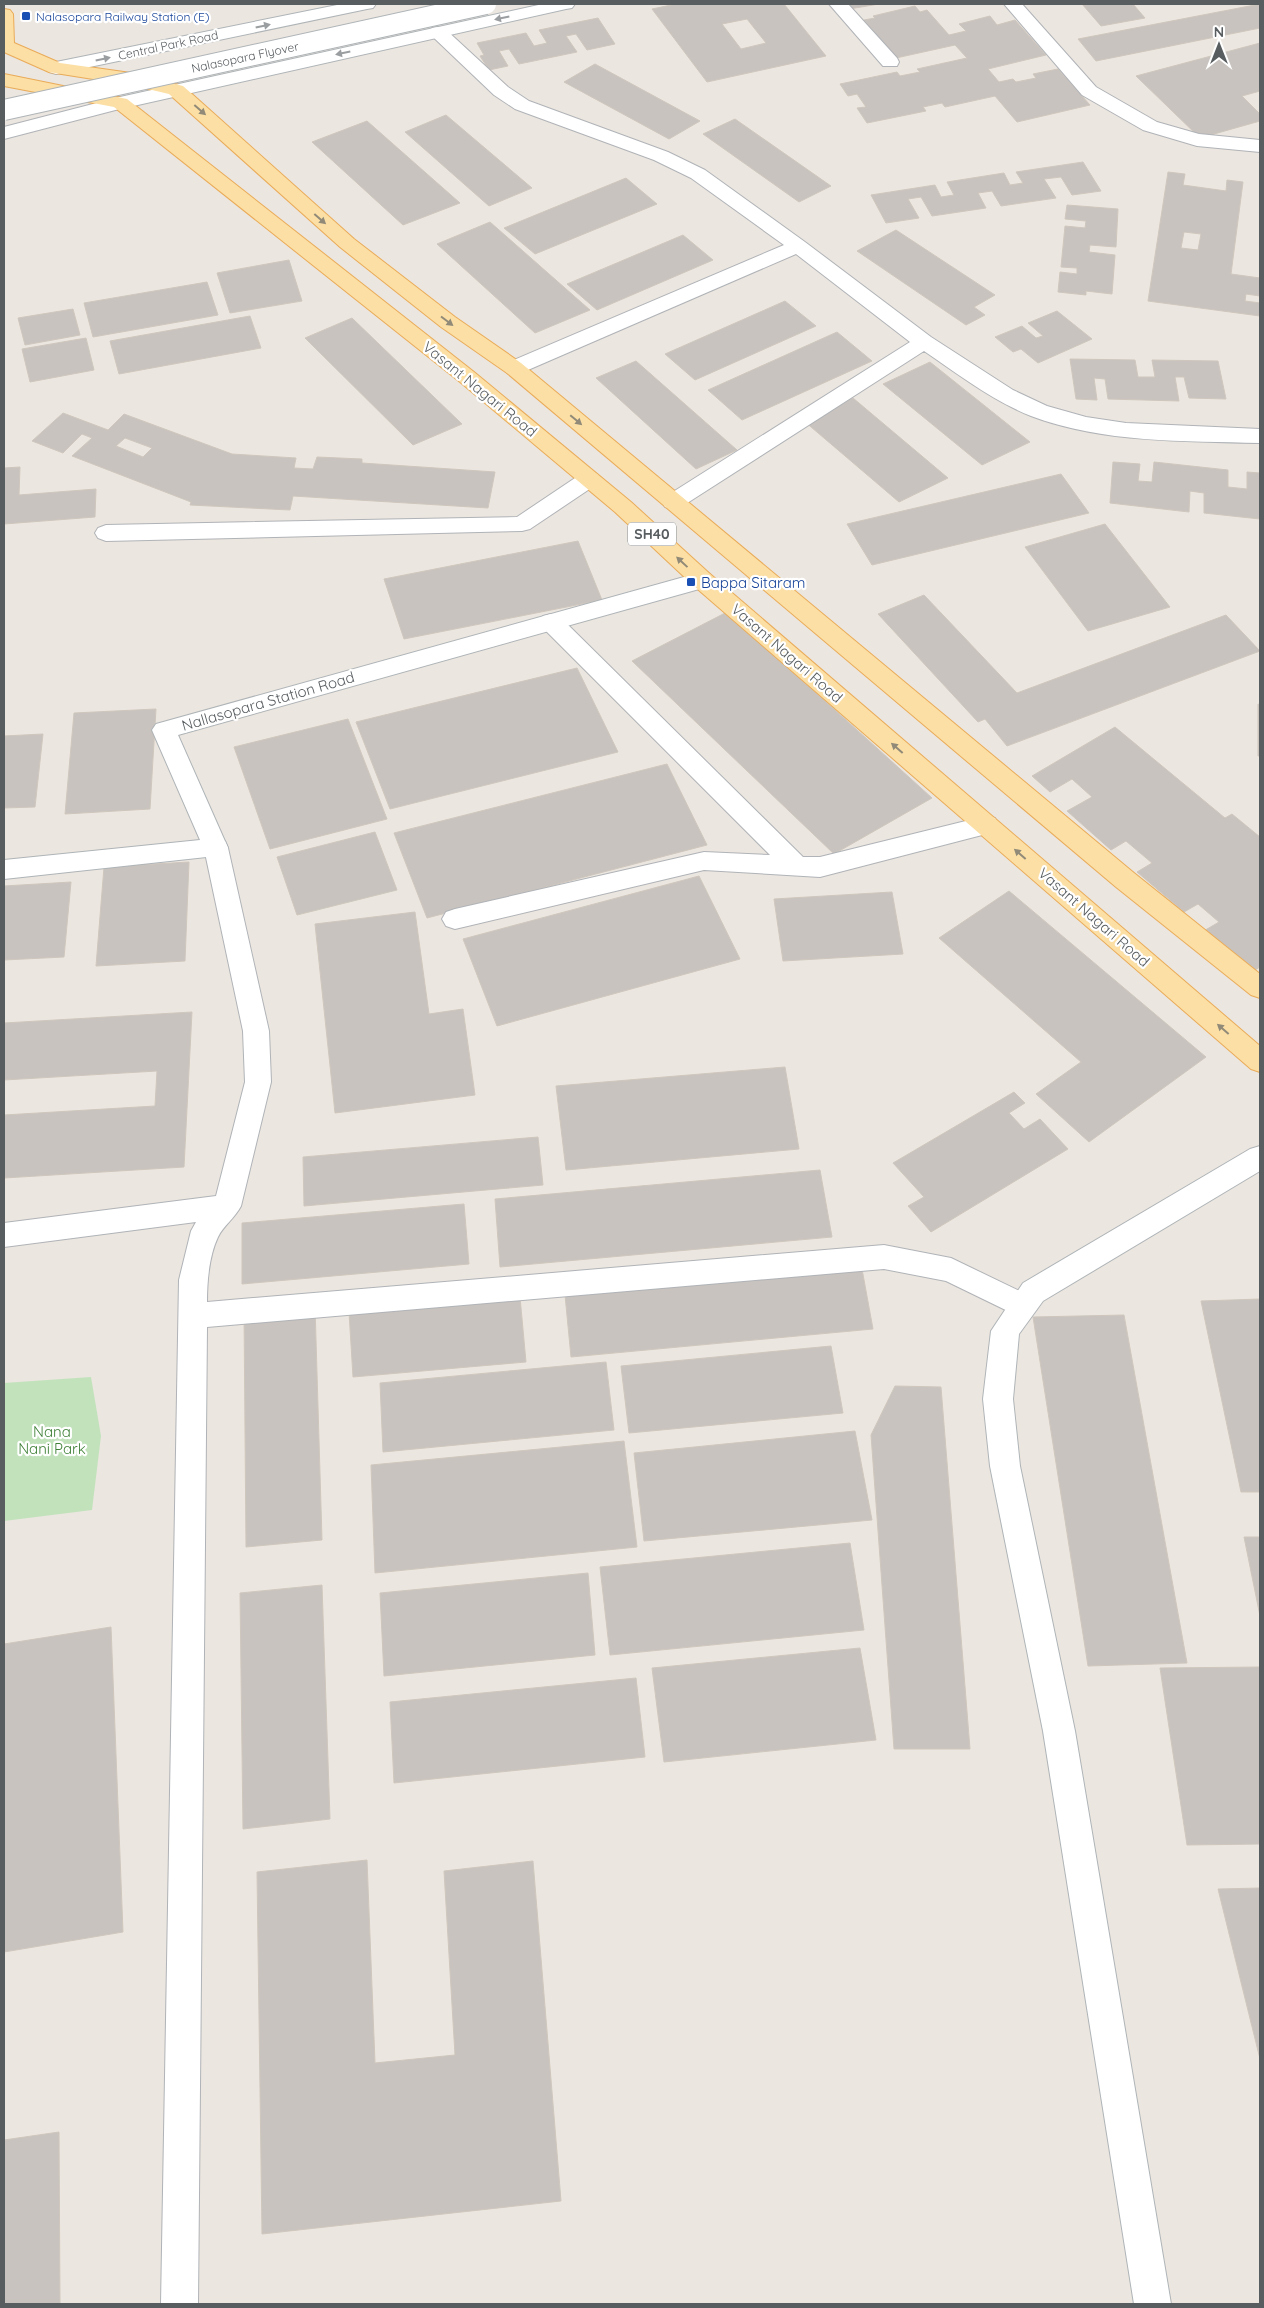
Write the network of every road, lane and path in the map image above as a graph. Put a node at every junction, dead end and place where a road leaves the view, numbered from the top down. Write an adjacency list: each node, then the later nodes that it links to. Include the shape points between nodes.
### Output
1 (367, 4): 9 (street, Central Park Road, one-way to 1)
2 (486, 4): 13 (street, Nalasopara Flyover, bridge)
3 (566, 4): 7 (street, Vasant Nagari Road, one-way to 7)
4 (838, 4): 8 (street)
5 (1013, 4): 15 (street, via 1089,91 1142,122 1197,140)
6 (4, 14): 9 (main road, SH40, via 5,46)
7 (438, 32): 11 (street, Vasant Nagari Road, one-way to 11); 16 (street, via 501,91 522,105 661,156 698,174)
8 (890, 62)
9 (56, 68): 10 (main road); 11 (main road, Vasant Nagari Road / SH40)
10 (4, 79): 12 (main road, Vasant Nagari Road / SH40)
11 (176, 90): 12 (street, Vasant Nagari Road); 18 (main road, Vasant Nagari Road / SH40, one-way to 18, via 347,242 448,322)
12 (120, 103): 14 (street); 20 (main road, Vasant Nagari Road / SH40, via 467,377)
13 (4, 110)
14 (4, 133)
15 (1260, 146)
16 (798, 246): 17 (street); 18 (street)
17 (924, 342): 19 (street, via 1006,395 1048,414 1126,430); 21 (street)
18 (514, 368): 21 (main road, Vasant Nagari Road / SH40, one-way to 21)
19 (1260, 436)
20 (589, 479): 22 (street, via 522,524); 23 (main road, Vasant Nagari Road / SH40, one-way to 20)
21 (673, 502): 30 (main road, Vasant Nagari Road / SH40, via 1124,880)
22 (106, 533)
23 (702, 580): 24 (street, Nallasopara Station Road); 25 (main road, Vasant Nagari Road / SH40, one-way to 23)
24 (551, 622): 26 (street, Nallasopara Station Road, via 164,730); 27 (street)
25 (986, 825): 27 (street, via 820,867); 31 (main road, Vasant Nagari Road / SH40, one-way to 25)
26 (216, 848): 28 (street); 33 (street, via 256,1031 258,1082)
27 (798, 867): 29 (street, via 704,861)
28 (4, 870)
29 (455, 919)
30 (1260, 988)
31 (1260, 1061)
32 (1260, 1157): 35 (street, via 1033,1292)
33 (227, 1206): 34 (street); 36 (street, via 205,1231 193,1280)
34 (4, 1235)
35 (1022, 1306): 36 (street, via 951,1270 884,1257); 38 (street, via 1005,1331 998,1399 1005,1466 1059,1731)
36 (193, 1316): 37 (street)
37 (180, 2304)
38 (1152, 2304)

